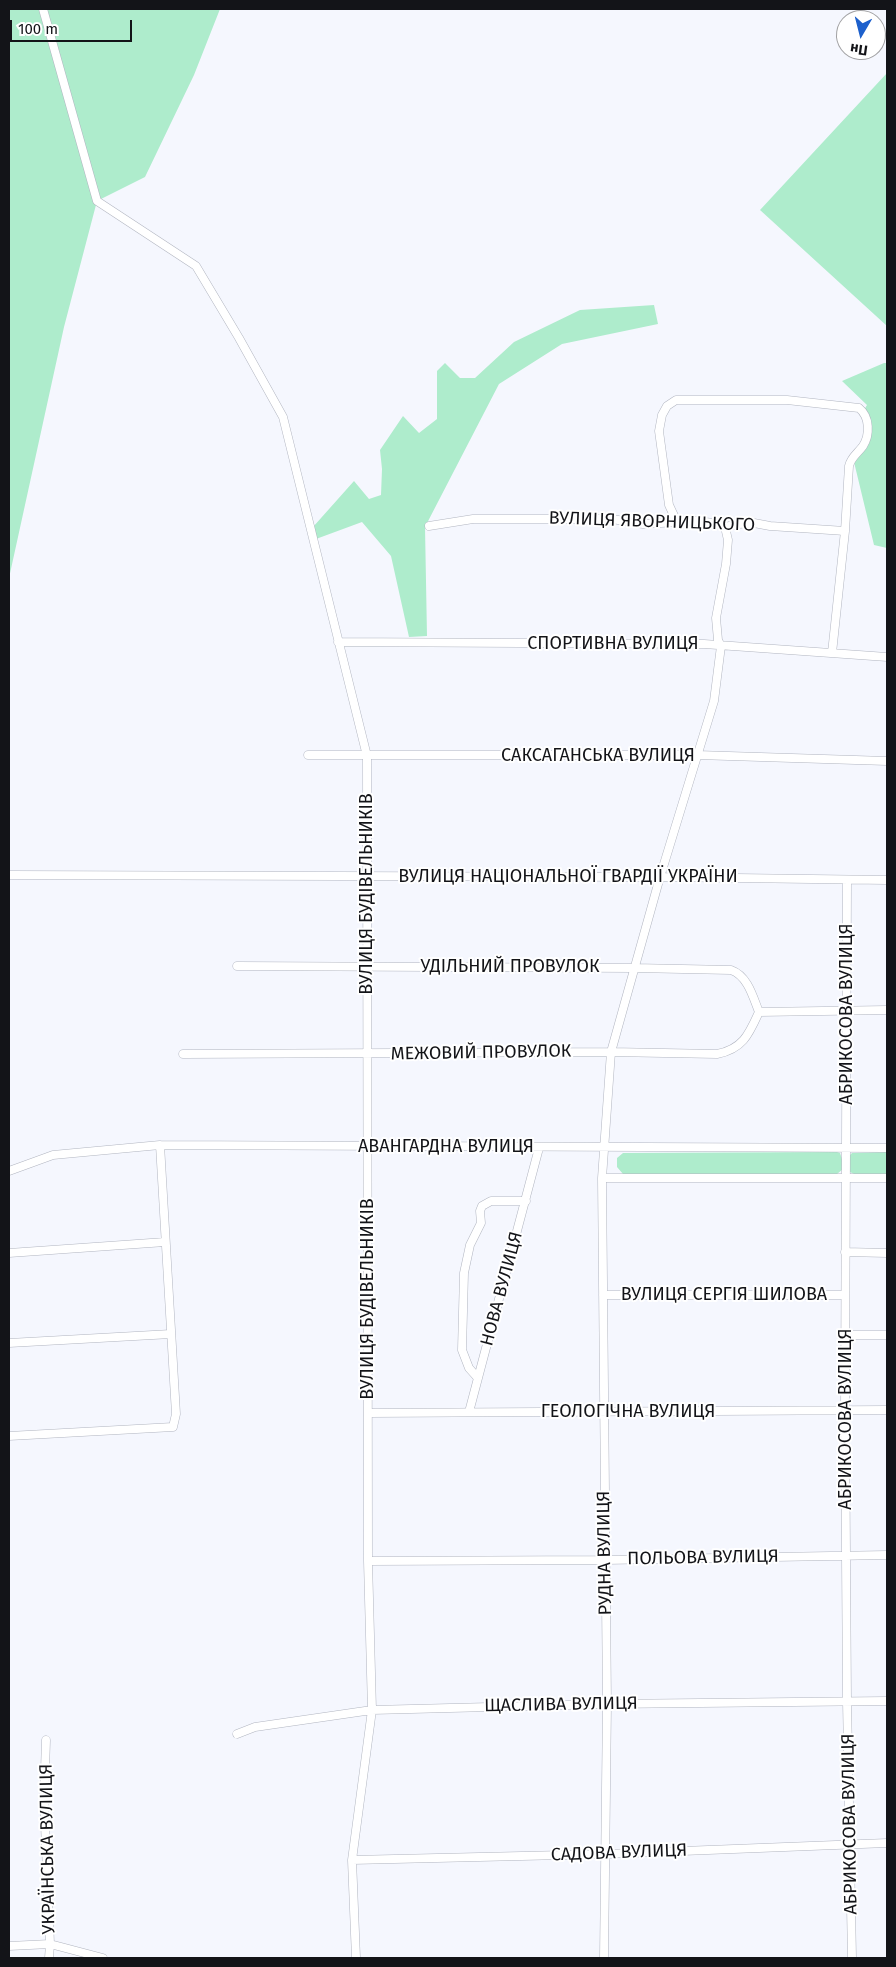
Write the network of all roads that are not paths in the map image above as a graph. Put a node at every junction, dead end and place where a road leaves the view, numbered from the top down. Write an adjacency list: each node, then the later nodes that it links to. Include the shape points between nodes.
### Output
1 (43, 9): 6 (street, ВУЛИЦЯ БУДІВЕЛЬНИКІВ, via 97,201 196,266 283,417)
2 (677, 522): 3 (street, ВУЛИЦЯ ЯВОРНИЦЬКОГО, via 472,519); 4 (street, ВУЛИЦЯ ЯВОРНИЦЬКОГО, via 714,523); 5 (street, via 669,505 659,431 667,406 676,400 787,400 859,408 866,416 866,440 849,466)
3 (429, 526)
4 (725, 527): 5 (street, ВУЛИЦЯ ЯВОРНИЦЬКОГО, via 754,523); 7 (street, РУДНА ВУЛИЦЯ, via 728,540 726,564 716,618)
5 (845, 531): 8 (street)
6 (338, 642): 7 (street, СПОРТИВНА ВУЛИЦЯ); 12 (street, ВУЛИЦЯ БУДІВЕЛЬНИКІВ)
7 (721, 646): 8 (street, СПОРТИВНА ВУЛИЦЯ); 11 (street, РУДНА ВУЛИЦЯ, via 714,701)
8 (832, 653): 9 (street, СПОРТИВНА ВУЛИЦЯ)
9 (887, 657)
10 (308, 755): 12 (street, САКСАГАНСЬКА ВУЛИЦЯ)
11 (697, 755): 12 (street, САКСАГАНСЬКА ВУЛИЦЯ); 13 (street, САКСАГАНСЬКА ВУЛИЦЯ); 16 (street, РУДНА ВУЛИЦЯ)
12 (366, 756): 15 (street, ВУЛИЦЯ БУДІВЕЛЬНИКІВ)
13 (887, 761)
14 (9, 875): 15 (street, ВУЛИЦЯ НАЦІОНАЛЬНОЇ ГВАРДІЇ УКРАЇНИ)
15 (368, 876): 16 (street, ВУЛИЦЯ НАЦІОНАЛЬНОЇ ГВАРДІЇ УКРАЇНИ); 20 (street, ВУЛИЦЯ БУДІВЕЛЬНИКІВ)
16 (660, 877): 17 (street, ВУЛИЦЯ НАЦІОНАЛЬНОЇ ГВАРДІЇ УКРАЇНИ); 21 (street, РУДНА ВУЛИЦЯ)
17 (847, 880): 18 (street, ВУЛИЦЯ НАЦІОНАЛЬНОЇ ГВАРДІЇ УКРАЇНИ); 24 (street, АБРИКОСОВА ВУЛИЦЯ)
18 (887, 880)
19 (237, 966): 20 (street, УДІЛЬНИЙ ПРОВУЛОК)
20 (367, 967): 21 (street, УДІЛЬНИЙ ПРОВУЛОК); 27 (street, ВУЛИЦЯ БУДІВЕЛЬНИКІВ)
21 (634, 968): 23 (street, УДІЛЬНИЙ ПРОВУЛОК, via 737,972 745,980); 25 (street, РУДНА ВУЛИЦЯ)
22 (887, 1010): 24 (street)
23 (759, 1012): 24 (street); 25 (street, МЕЖОВИЙ ПРОВУЛОК, via 743,1042 730,1051 717,1054)
24 (847, 1012): 32 (street, АБРИКОСОВА ВУЛИЦЯ)
25 (610, 1052): 27 (street, МЕЖОВИЙ ПРОВУЛОК); 31 (street, РУДНА ВУЛИЦЯ)
26 (183, 1054): 27 (street, МЕЖОВИЙ ПРОВУЛОК)
27 (368, 1054): 29 (street, ВУЛИЦЯ БУДІВЕЛЬНИКІВ)
28 (160, 1146): 29 (street, АВАНГАРДНА ВУЛИЦЯ); 34 (street, АВАНГАРДНА ВУЛИЦЯ, via 53,1155); 39 (street)
29 (368, 1146): 30 (street, АВАНГАРДНА ВУЛИЦЯ); 53 (street, ВУЛИЦЯ БУДІВЕЛЬНИКІВ)
30 (539, 1148): 31 (street, АВАНГАРДНА ВУЛИЦЯ); 38 (street, НОВА ВУЛИЦЯ)
31 (603, 1148): 32 (street, АВАНГАРДНА ВУЛИЦЯ); 35 (street, РУДНА ВУЛИЦЯ)
32 (846, 1148): 33 (street, АВАНГАРДНА ВУЛИЦЯ); 36 (street, АБРИКОСОВА ВУЛИЦЯ)
33 (887, 1148)
34 (9, 1171)
35 (602, 1178): 36 (street); 43 (street, РУДНА ВУЛИЦЯ)
36 (845, 1178): 37 (street); 40 (street, АБРИКОСОВА ВУЛИЦЯ)
37 (887, 1178)
38 (526, 1201): 49 (street, НОВА ВУЛИЦЯ); 49 (street, НОВА ВУЛИЦЯ, via 491,1201 482,1206 481,1223 470,1245 464,1273 462,1350 469,1368)
39 (165, 1242): 41 (street); 45 (street)
40 (844, 1252): 42 (street); 44 (street, АБРИКОСОВА ВУЛИЦЯ)
41 (9, 1253)
42 (887, 1253)
43 (603, 1295): 44 (street, ВУЛИЦЯ СЕРГІЯ ШИЛОВА); 54 (street, РУДНА ВУЛИЦЯ)
44 (845, 1295): 46 (street, АБРИКОСОВА ВУЛИЦЯ)
45 (171, 1334): 48 (street); 55 (street, via 176,1414 173,1427)
46 (845, 1335): 47 (street); 50 (street, АБРИКОСОВА ВУЛИЦЯ)
47 (887, 1335)
48 (9, 1343)
49 (477, 1377): 52 (street, НОВА ВУЛИЦЯ)
50 (845, 1410): 51 (street, ГЕОЛОГІЧНА ВУЛИЦЯ); 54 (street, ГЕОЛОГІЧНА ВУЛИЦЯ); 56 (street, АБРИКОСОВА ВУЛИЦЯ)
51 (887, 1410)
52 (469, 1412): 53 (street, ГЕОЛОГІЧНА ВУЛИЦЯ); 54 (street, ГЕОЛОГІЧНА ВУЛИЦЯ)
53 (369, 1413): 59 (street, ВУЛИЦЯ БУДІВЕЛЬНИКІВ)
54 (603, 1413): 58 (street, РУДНА ВУЛИЦЯ)
55 (9, 1436)
56 (846, 1554): 57 (street, ПОЛЬОВА ВУЛИЦЯ); 58 (street, ПОЛЬОВА ВУЛИЦЯ); 60 (street, АБРИКОСОВА ВУЛИЦЯ)
57 (887, 1554)
58 (605, 1560): 59 (street, ПОЛЬОВА ВУЛИЦЯ); 62 (street, РУДНА ВУЛИЦЯ)
59 (368, 1561): 63 (street, ВУЛИЦЯ БУДІВЕЛЬНИКІВ)
60 (847, 1701): 61 (street, ЩАСЛИВА ВУЛИЦЯ); 62 (street, ЩАСЛИВА ВУЛИЦЯ); 67 (street, АБРИКОСОВА ВУЛИЦЯ)
61 (887, 1701)
62 (607, 1704): 63 (street, ЩАСЛИВА ВУЛИЦЯ); 68 (street, РУДНА ВУЛИЦЯ)
63 (372, 1710): 64 (street, ЩАСЛИВА ВУЛИЦЯ, via 255,1727); 69 (street, ВУЛИЦЯ БУДІВЕЛЬНИКІВ)
64 (237, 1734)
65 (46, 1740): 70 (street, УКРАЇНСЬКА ВУЛИЦЯ, via 44,1800)
66 (887, 1843): 67 (street, САДОВА ВУЛИЦЯ)
67 (850, 1844): 68 (street, САДОВА ВУЛИЦЯ); 76 (street, АБРИКОСОВА ВУЛИЦЯ)
68 (606, 1854): 69 (street, САДОВА ВУЛИЦЯ); 75 (street, РУДНА ВУЛИЦЯ)
69 (352, 1860): 74 (street, ВУЛИЦЯ БУДІВЕЛЬНИКІВ)
70 (50, 1944): 71 (street); 72 (street, УКРАЇНСЬКА ВУЛИЦЯ); 73 (street)
71 (9, 1946)
72 (49, 1958)
73 (103, 1958)
74 (356, 1958)
75 (604, 1958)
76 (852, 1958)

